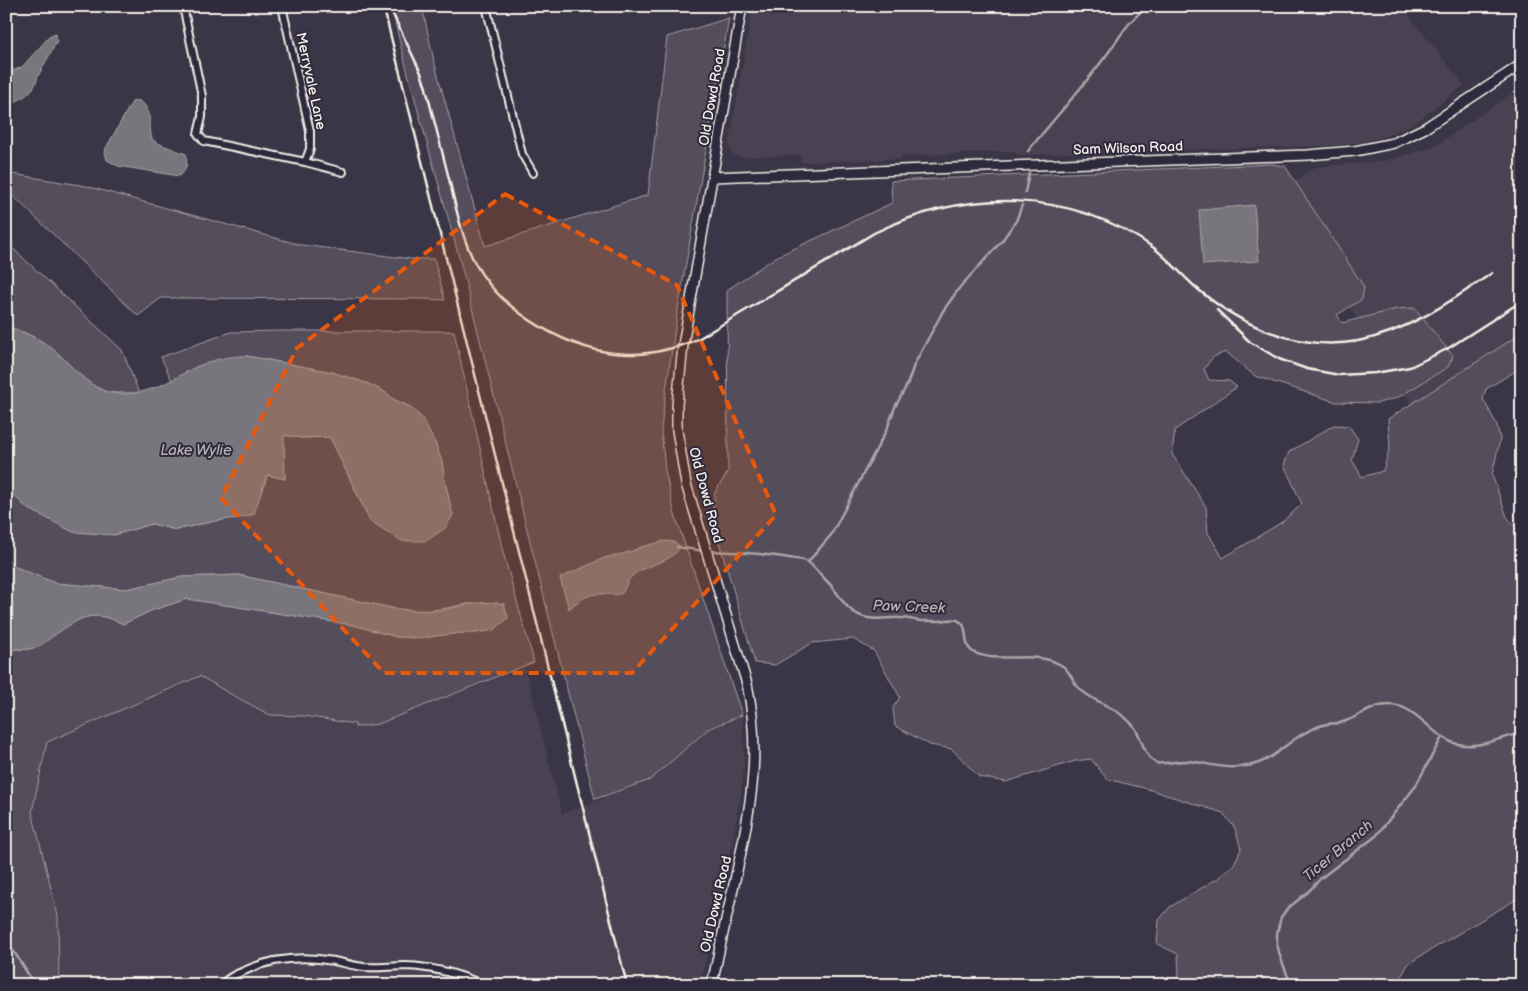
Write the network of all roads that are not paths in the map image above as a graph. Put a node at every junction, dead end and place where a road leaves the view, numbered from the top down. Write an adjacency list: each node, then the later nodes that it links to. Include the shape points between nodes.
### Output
1 (183, 6): 6 (street, via 202,96 198,134 204,141)
2 (282, 6): 6 (street, Merryvale Lane, via 310,131 310,149)
3 (486, 6): 8 (street, via 522,154)
4 (742, 6): 9 (street, Old Dowd Road)
5 (1522, 64): 9 (street, Sam Wilson Road, via 1425,128 1394,143 1355,151)
6 (305, 162): 7 (street)
7 (343, 172)
8 (533, 173)
9 (712, 177): 12 (street, Old Dowd Road, via 683,345 677,430 682,467 747,684 755,746 750,807)
10 (222, 985): 11 (street, via 233,976 262,964 299,959 366,967 407,966 449,971)
11 (484, 985)
12 (712, 985)

